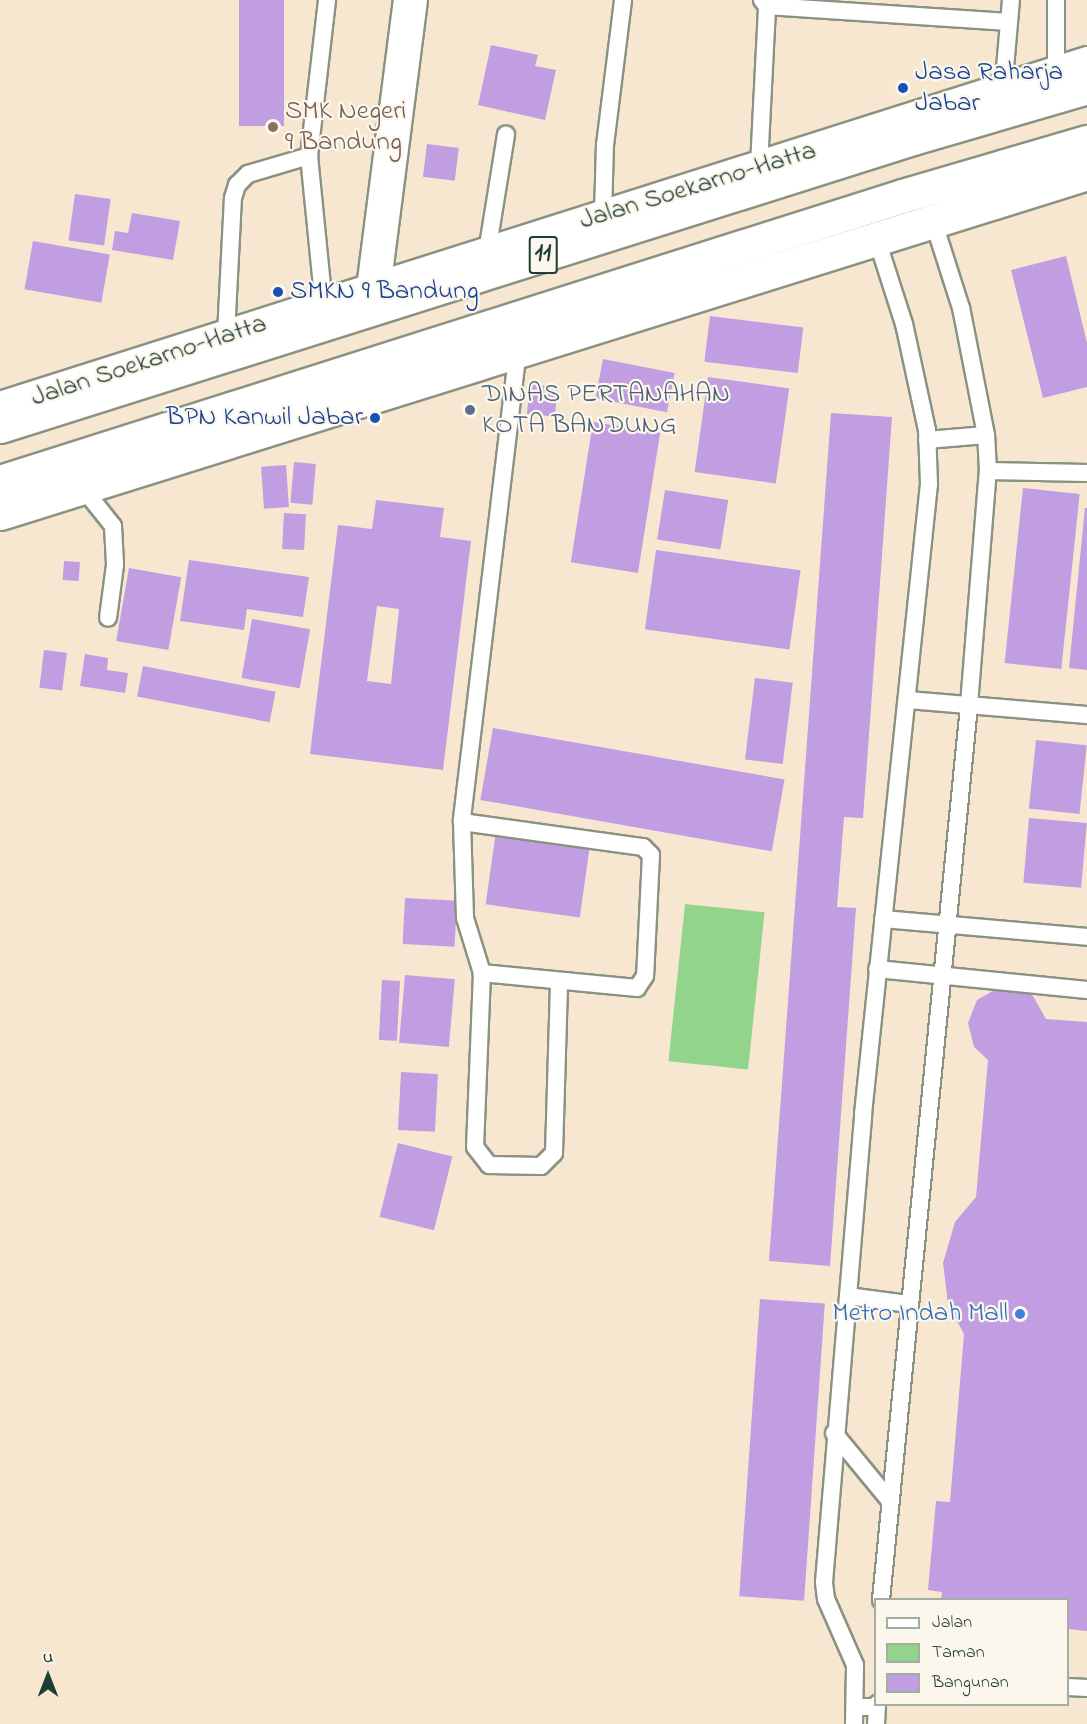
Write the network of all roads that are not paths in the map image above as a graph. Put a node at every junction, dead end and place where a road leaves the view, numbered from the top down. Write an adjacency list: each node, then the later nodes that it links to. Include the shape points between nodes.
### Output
1 (327, 0): 14 (lane)
2 (410, 0): 21 (main road)
3 (623, 0): 17 (lane, via 605,145)
4 (1011, 0): 7 (lane)
5 (1056, 0): 9 (lane)
6 (764, 3): 7 (lane); 15 (lane)
7 (1008, 22): 11 (lane)
8 (1087, 63): 9 (main road, Jalan Soekarno-Hatta)
9 (1056, 74): 11 (main road, Jalan Soekarno-Hatta)
10 (1087, 87): 11 (main road, Jalan Soekarno-Hatta / 11)
11 (1006, 100): 15 (main road, Jalan Soekarno-Hatta, via 935,111); 28 (main road, Jalan Soekarno-Hatta / 11)
12 (506, 135): 20 (lane)
13 (1087, 142): 26 (main road, 11, via 902,196)
14 (309, 156): 22 (lane); 23 (lane, via 248,174 237,185 233,198)
15 (759, 166): 17 (main road, Jalan Soekarno-Hatta)
16 (1087, 172): 18 (main road)
17 (603, 215): 20 (main road, Jalan Soekarno-Hatta)
18 (933, 220): 19 (main road); 29 (lane, via 961,308)
19 (876, 237): 24 (main road); 30 (lane, via 904,324)
20 (487, 252): 21 (main road, Jalan Soekarno-Hatta)
21 (373, 288): 22 (main road, Jalan Soekarno-Hatta)
22 (324, 306): 23 (main road, Jalan Soekarno-Hatta)
23 (226, 335): 25 (main road, Jalan Soekarno-Hatta)
24 (519, 348): 27 (main road); 40 (lane)
25 (0, 408)
26 (217, 413): 27 (main road); 33 (main road, 11)
27 (312, 413): 34 (main road)
28 (0, 426)
29 (986, 435): 30 (lane); 31 (lane)
30 (927, 440): 37 (lane, via 929,484)
31 (988, 471): 32 (lane); 38 (lane)
32 (1087, 473)
33 (0, 482)
34 (82, 487): 35 (main road); 36 (lane, via 113,526 115,565)
35 (0, 513)
36 (108, 618)
37 (907, 700): 38 (lane); 41 (lane)
38 (969, 705): 39 (lane); 42 (lane)
39 (1087, 715)
40 (462, 822): 45 (lane, via 465,918); 47 (lane, via 649,850 643,984 637,988)
41 (883, 919): 42 (lane); 44 (lane)
42 (946, 927): 43 (lane); 46 (lane)
43 (1087, 937)
44 (878, 969): 46 (lane); 49 (lane)
45 (482, 973): 47 (lane); 47 (lane, via 475,1147 489,1165 541,1166 554,1152)
46 (941, 977): 48 (lane); 50 (lane)
47 (559, 981)
48 (1087, 990)
49 (848, 1296): 50 (lane); 51 (lane)
50 (909, 1304): 52 (lane)
51 (834, 1433): 52 (lane); 56 (lane, via 824,1582 826,1599 855,1665)
52 (890, 1502): 53 (lane)
53 (880, 1598)
54 (1069, 1687): 55 (lane)
55 (1087, 1688)
56 (855, 1707): 57 (lane); 58 (lane)
57 (876, 1712)
58 (854, 1724)

